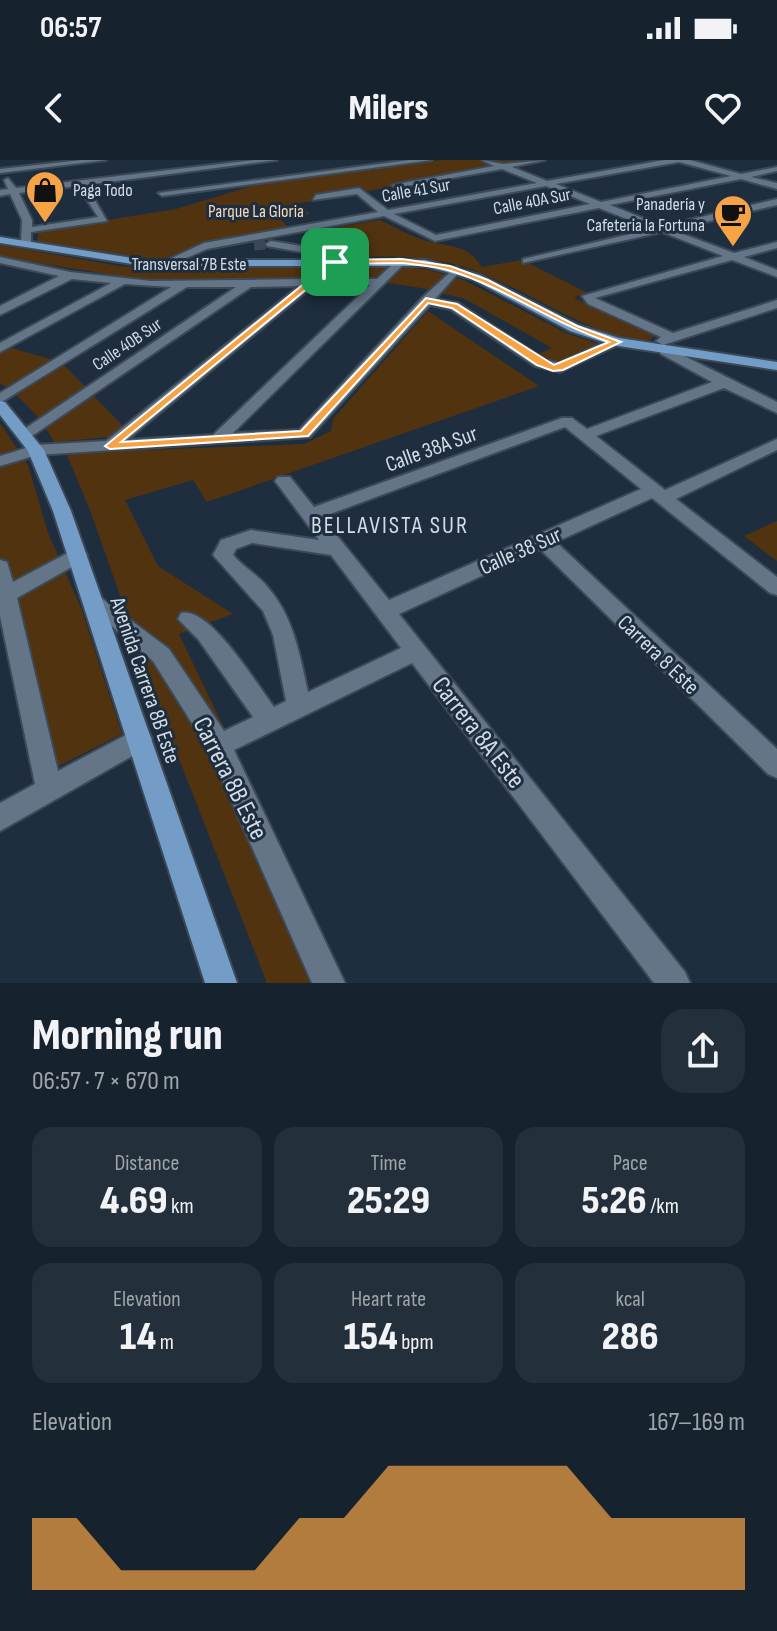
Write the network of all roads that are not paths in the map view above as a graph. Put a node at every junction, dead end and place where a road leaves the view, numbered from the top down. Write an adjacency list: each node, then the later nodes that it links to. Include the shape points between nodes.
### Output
1 (102, 160): 8 (street)
2 (273, 160): 14 (street)
3 (314, 160): 13 (street)
4 (428, 160): 13 (street)
5 (486, 160): 9 (street)
6 (541, 160): 9 (street)
7 (679, 160): 15 (street); 17 (street, Calle 41 Sur)
8 (89, 161): 12 (street)
9 (502, 167): 17 (street); 18 (street)
10 (777, 169): 15 (street, Calle 40A Sur)
11 (56, 170): 16 (street)
12 (0, 171): 20 (street)
13 (331, 172): 14 (street, via 166,197)
14 (145, 175): 16 (street)
15 (742, 176): 19 (street); 24 (street, Calle 40A Sur)
16 (76, 183): 20 (street); 29 (street, via 104,219)
17 (547, 184): 24 (street); 26 (street, Calle 41 Sur)
18 (396, 185)
19 (777, 186)
20 (14, 191): 21 (street); 29 (street)
21 (0, 193)
22 (316, 198): 26 (street, via 359,191)
23 (777, 202): 25 (street)
24 (602, 206): 26 (street, Calle 40A Sur, via 435,238); 28 (street)
25 (753, 207): 27 (street); 28 (street)
26 (387, 214): 41 (street, Calle 41 Sur, via 204,246)
27 (777, 215)
28 (661, 229): 36 (street); 39 (street)
29 (28, 230): 31 (street)
30 (0, 240): 31 (main road)
31 (26, 243): 33 (main road)
32 (271, 244): 40 (street, via 310,250)
33 (43, 245): 37 (street); 41 (main road)
34 (254, 245): 42 (street)
35 (777, 245): 36 (street)
36 (732, 257): 45 (street); 57 (street, via 591,294 589,299)
37 (3, 261): 43 (street, Transversal 7B Este)
38 (402, 261): 40 (main road); 44 (main road); 50 (street)
39 (527, 261)
40 (335, 262): 42 (main road); 49 (street)
41 (164, 264): 42 (main road)
42 (195, 264)
43 (25, 266): 46 (street, Transversal 7B Este); 47 (street)
44 (456, 270): 53 (street); 56 (main road, via 574,328)
45 (777, 274)
46 (70, 275): 48 (street, Transversal 7B Este); 55 (street)
47 (0, 277)
48 (121, 282): 52 (street, Transversal 7B Este); 58 (street)
49 (310, 282): 50 (street, Transversal 7B Este); 51 (street, Transversal 7B Este); 67 (street)
50 (380, 282): 64 (street)
51 (249, 283): 52 (street, Transversal 7B Este); 65 (street, Calle 40B Sur)
52 (184, 284): 61 (street)
53 (426, 301): 56 (street, via 454,306 540,363 560,368); 64 (street, via 304,434)
54 (777, 304): 57 (street)
55 (0, 311)
56 (617, 342): 57 (main road)
57 (670, 344): 59 (main road); 60 (street)
58 (0, 348)
59 (777, 366)
60 (724, 383): 62 (street); 63 (street)
61 (0, 402): 65 (main road, Avenida Carrera 8B Este)
62 (777, 408)
63 (585, 435): 70 (street); 71 (street, Calle 38A Sur, via 567,421)
64 (218, 439): 67 (street)
65 (31, 442): 67 (street); 68 (street); 74 (main road, Avenida Carrera 8B Este)
66 (777, 444): 70 (street, Calle 38 Sur)
67 (110, 446)
68 (0, 461)
69 (284, 481): 71 (street, Carrera 8A Este)
70 (660, 494): 72 (street, Calle 38 Sur); 76 (street)
71 (310, 515): 73 (street, Carrera 8A Este)
72 (542, 540): 79 (street, Calle 38 Sur); 86 (street, Carrera 8 Este)
73 (337, 549): 79 (street, Carrera 8A Este); 82 (street, via 251,536 228,545 223,555 276,615)
74 (77, 555): 77 (street); 78 (main road, Avenida Carrera 8B Este)
75 (0, 567): 77 (street)
76 (777, 588)
77 (6, 595): 87 (street)
78 (93, 602): 84 (main road, Avenida Carrera 8B Este); 85 (street, Carrera 8B Este, via 161,655)
79 (385, 611): 81 (street, Carrera 8A Este)
80 (189, 619): 83 (street, via 206,633)
81 (416, 651): 82 (street); 91 (street, Carrera 8A Este)
82 (300, 708): 83 (street)
83 (270, 721): 85 (street)
84 (139, 739): 87 (street); 89 (main road, Avenida Carrera 8B Este)
85 (219, 745): 90 (street, Carrera 8B Este)
86 (777, 766)
87 (49, 790): 88 (street)
88 (0, 818)
89 (221, 983)
90 (329, 983)
91 (674, 983)

